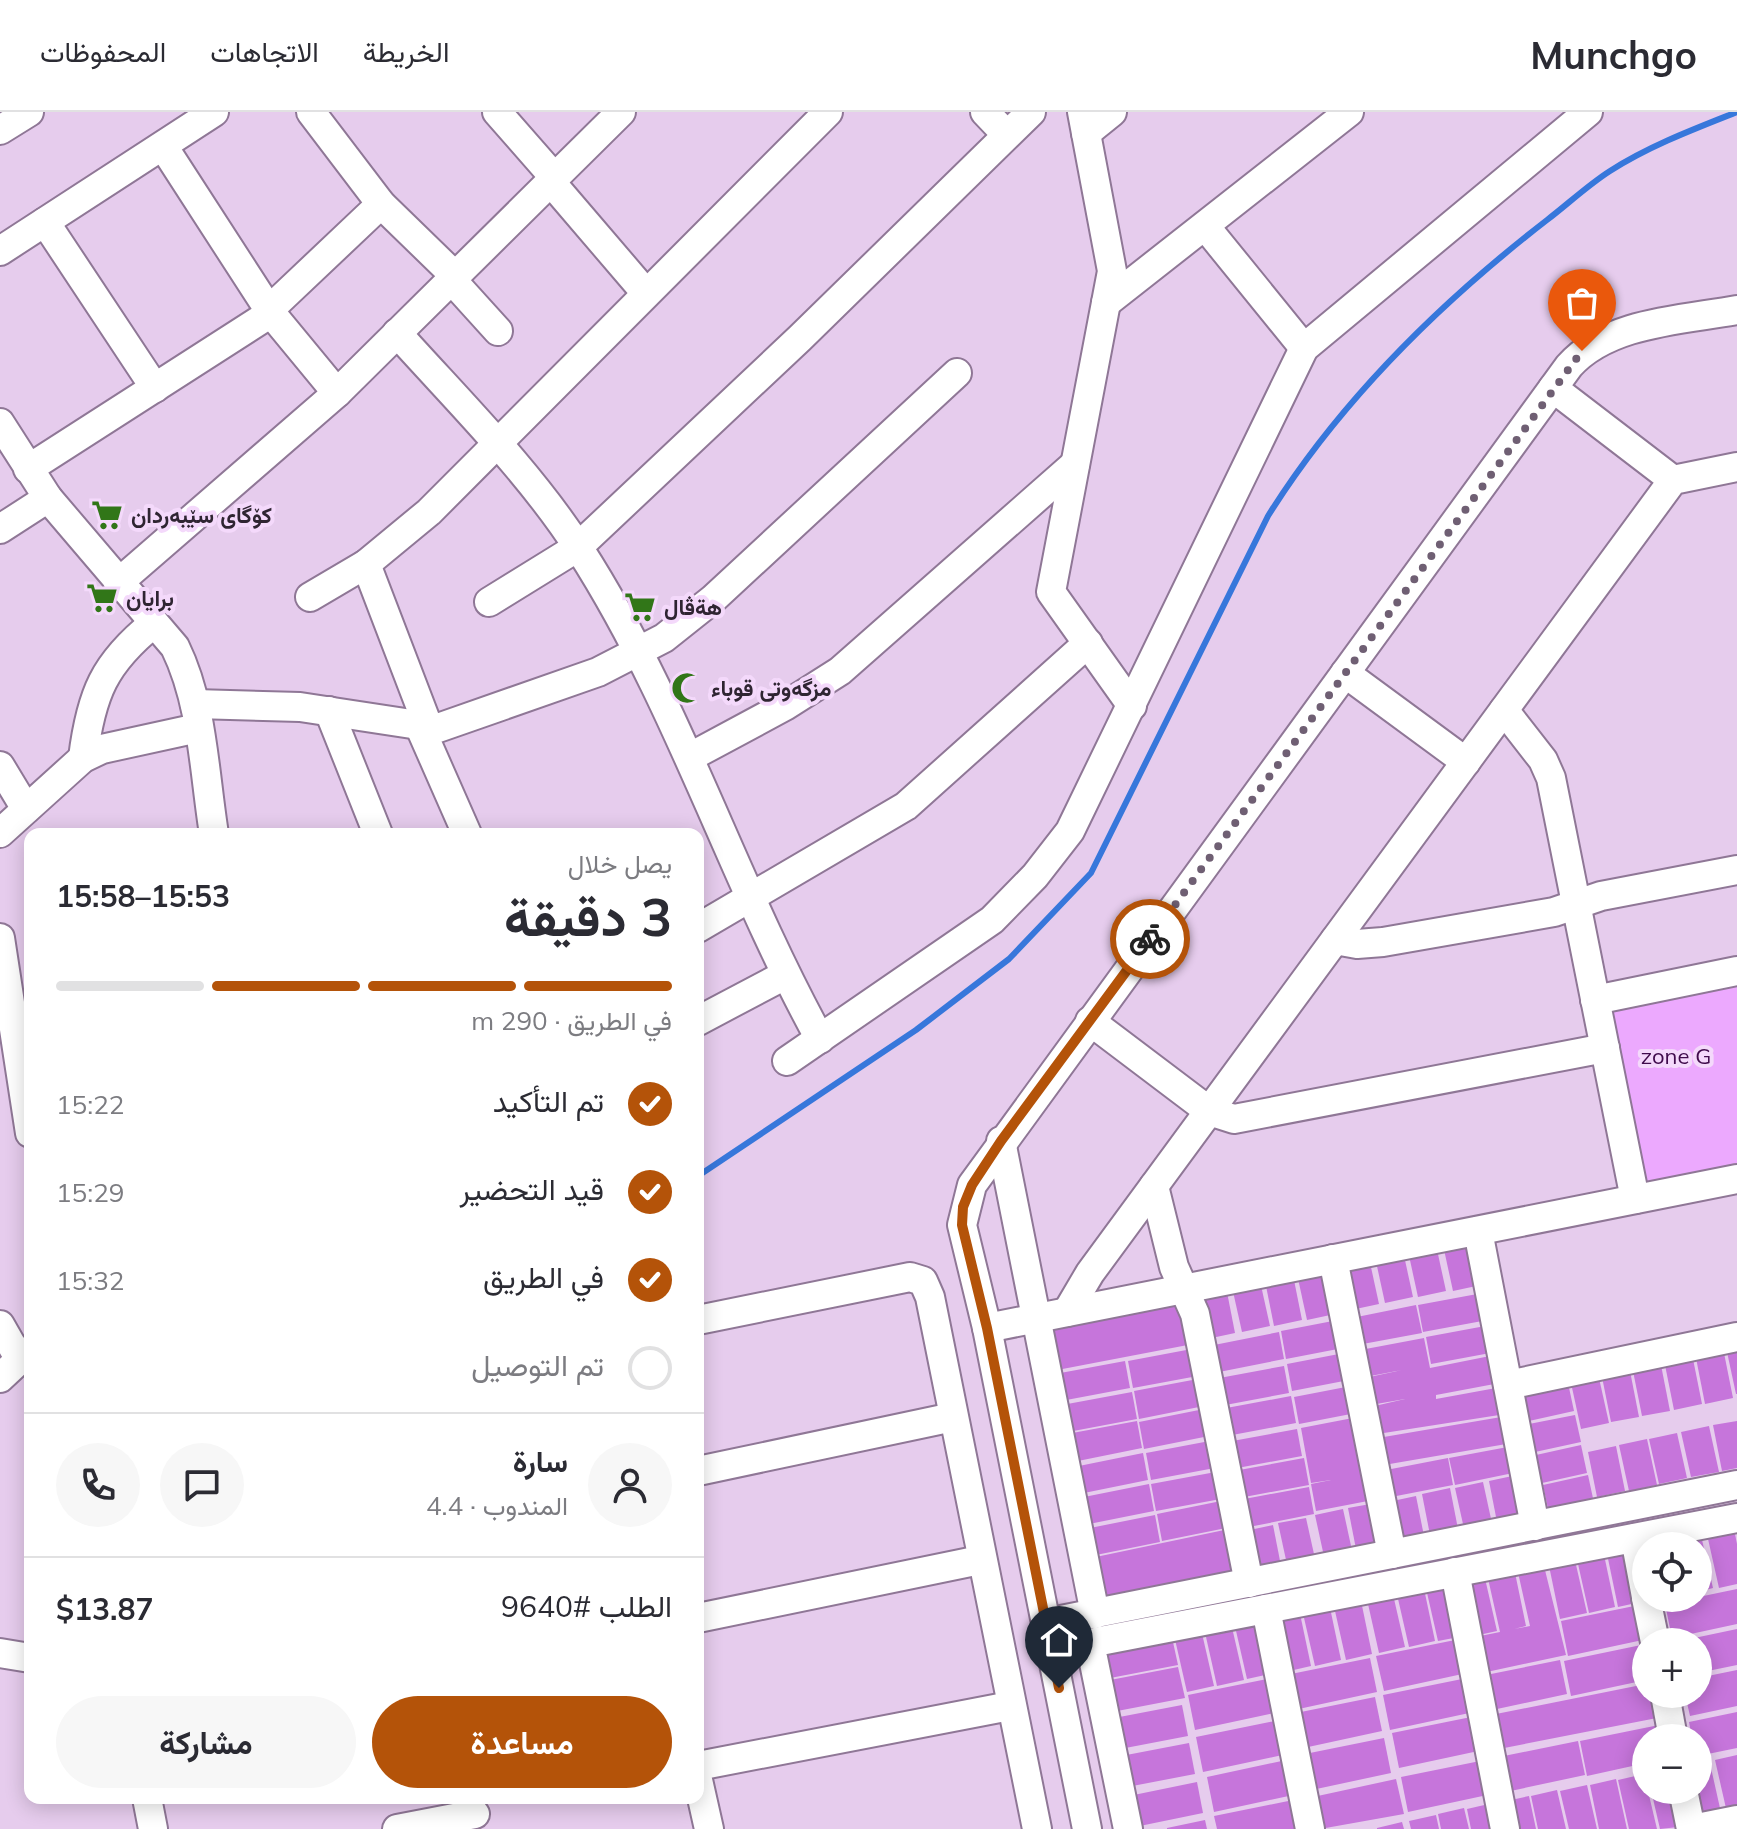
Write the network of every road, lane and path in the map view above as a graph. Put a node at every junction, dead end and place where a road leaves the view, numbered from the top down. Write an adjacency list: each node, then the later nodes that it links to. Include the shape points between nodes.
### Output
1 (29, 112): 13 (street)
2 (214, 112): 15 (street)
3 (311, 112): 17 (street)
4 (497, 112): 16 (street)
5 (621, 112): 16 (street)
6 (828, 112): 22 (street)
7 (985, 112): 14 (street)
8 (1031, 112): 14 (street)
9 (1112, 112): 12 (street)
10 (1349, 112): 19 (street)
11 (1588, 112): 28 (street)
12 (1084, 122): 23 (street, via 1112,271)
13 (0, 130)
14 (1006, 134): 41 (street)
15 (163, 146): 18 (street); 25 (street)
16 (552, 179): 21 (street); 22 (street)
17 (381, 204): 21 (street); 25 (street)
18 (45, 222): 20 (street); 30 (street)
19 (1205, 226): 23 (street); 28 (street)
20 (0, 251)
21 (452, 277): 26 (street); 27 (street)
22 (645, 292): 34 (street)
23 (1106, 303): 35 (street)
24 (1737, 310): 31 (street, via 1621,333 1582,351)
25 (270, 311): 30 (street); 32 (street)
26 (498, 331)
27 (397, 333): 32 (street); 34 (street)
28 (1304, 348): 50 (street)
29 (957, 373): 48 (street, via 745,571)
30 (155, 388): 37 (street)
31 (1553, 388): 38 (street); 49 (street)
32 (337, 393): 43 (street)
33 (0, 423): 37 (street)
34 (497, 444): 41 (street); 42 (street, via 429,512)
35 (1075, 464): 47 (street, via 1051,592); 55 (street, via 840,671)
36 (1737, 467): 38 (street)
37 (28, 469): 39 (street)
38 (1673, 480): 51 (street)
39 (48, 498): 40 (street); 43 (street)
40 (0, 529)
41 (578, 547): 45 (street); 48 (street)
42 (366, 564): 44 (street); 54 (street)
43 (118, 583): 46 (street)
44 (310, 597)
45 (489, 602)
46 (154, 623): 53 (street, via 181,660); 56 (street, via 113,661 98,687)
47 (1088, 643): 50 (street); 65 (street, via 906,806)
48 (640, 653): 54 (street, via 539,695 438,728); 55 (street)
49 (1345, 673): 57 (street); 75 (street)
50 (1132, 706): 76 (street, via 1070,831 1035,876 992,920)
51 (1504, 710): 57 (street); 66 (street, via 1551,778)
52 (329, 711): 53 (street); 54 (street); 61 (street)
53 (197, 716): 56 (street); 60 (street)
54 (424, 726): 62 (street)
55 (690, 757): 65 (street)
56 (83, 758): 59 (street)
57 (1466, 762): 69 (street)
58 (0, 766): 59 (street)
59 (26, 809): 63 (street)
60 (213, 828)
61 (376, 828)
62 (465, 828)
63 (0, 833)
64 (1737, 870): 66 (street)
65 (750, 899): 67 (street); 71 (street)
66 (1576, 904): 69 (street, via 1383,942); 73 (street)
67 (704, 925)
68 (0, 938): 72 (street)
69 (1335, 940): 80 (street)
70 (1737, 971): 73 (street)
71 (785, 975): 74 (street); 76 (street)
72 (4, 984): 79 (street)
73 (1595, 1000): 77 (street)
74 (704, 1018)
75 (1090, 1021): 80 (street); 81 (street)
76 (820, 1039): 78 (street)
77 (1605, 1048): 80 (street, via 1234,1119); 84 (street)
78 (787, 1061)
79 (24, 1076)
80 (1209, 1111): 83 (street)
81 (1001, 1141): 89 (street); 92 (street, via 972,1185 962,1225)
82 (1737, 1179): 84 (street)
83 (1154, 1186): 87 (street); 88 (street)
84 (1635, 1199): 85 (street)
85 (1478, 1231): 86 (street); 95 (street)
86 (1333, 1259): 87 (street); 103 (street)
87 (1183, 1289): 88 (street); 106 (street, via 1195,1314)
88 (1067, 1312): 89 (street)
89 (1036, 1318): 92 (street); 108 (street)
90 (704, 1319): 96 (street, via 910,1277 923,1281)
91 (0, 1325): 94 (street)
92 (987, 1328): 110 (street)
93 (1737, 1337): 95 (street)
94 (17, 1363)
95 (1508, 1385): 100 (street)
96 (953, 1417): 97 (street); 104 (street)
97 (704, 1470)
98 (1737, 1485): 100 (street)
99 (1737, 1518): 101 (street)
100 (1535, 1526): 103 (street)
101 (1666, 1532)
102 (1632, 1539): 105 (street)
103 (1392, 1554): 106 (street)
104 (980, 1560): 109 (street); 113 (street)
105 (1455, 1572): 107 (street); 127 (street)
106 (1249, 1583): 108 (street)
107 (1266, 1609): 125 (street, via 1090,1643); 126 (street)
108 (1095, 1614): 110 (street)
109 (704, 1617)
110 (1046, 1623): 124 (street)
111 (0, 1653): 112 (street)
112 (24, 1657)
113 (1010, 1706): 114 (street); 123 (street)
114 (704, 1765)
115 (148, 1804): 120 (street)
116 (703, 1804): 122 (street)
117 (1686, 1804): 128 (street)
118 (475, 1814): 121 (street)
119 (1737, 1820): 128 (street)
120 (153, 1829)
121 (397, 1829)
122 (709, 1829)
123 (1037, 1829)
124 (1087, 1829)
125 (1128, 1829)
126 (1310, 1829)
127 (1505, 1829)
128 (1691, 1829)

